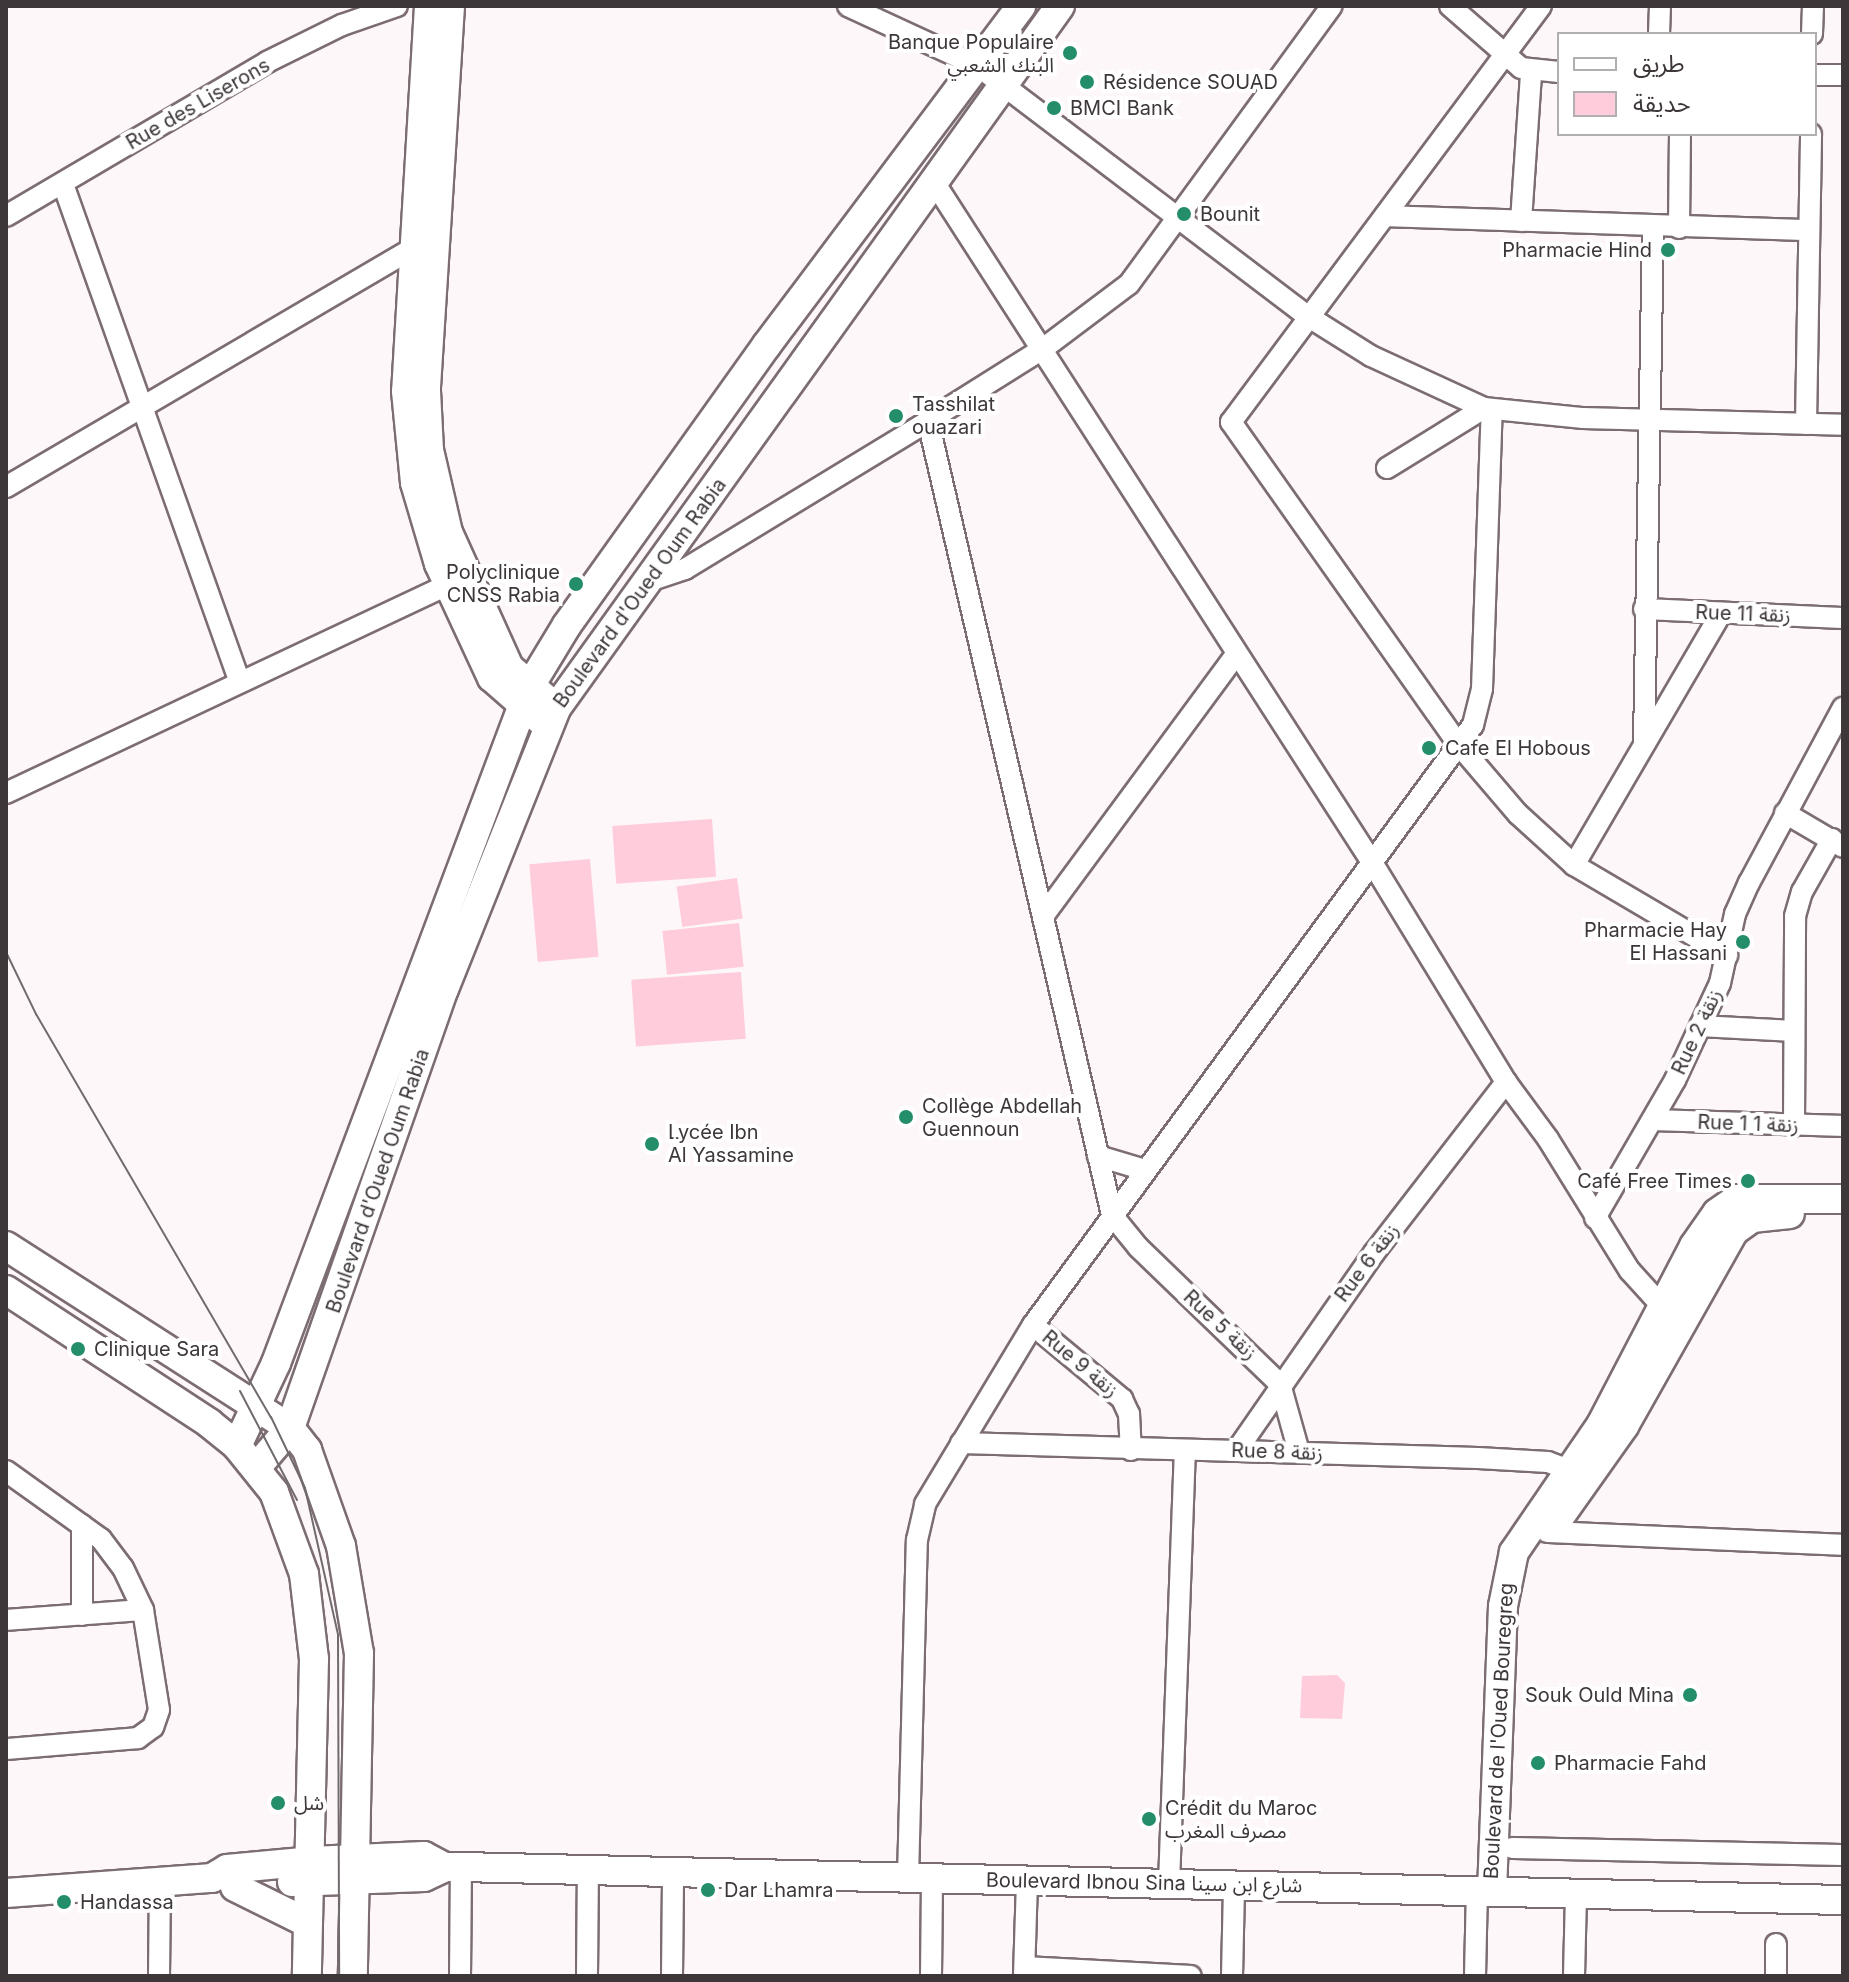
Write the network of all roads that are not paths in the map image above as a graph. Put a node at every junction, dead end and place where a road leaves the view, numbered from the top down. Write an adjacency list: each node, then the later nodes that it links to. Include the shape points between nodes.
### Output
1 (397, 6): 24 (street, Rue des Liserons, via 342,25 267,62)
2 (428, 6): 32 (street)
3 (451, 6): 43 (street, via 427,421)
4 (848, 6): 15 (street)
5 (1021, 6): 15 (main road, Boulevard d'Oued Oum Rabia)
6 (1060, 6): 20 (main road, Boulevard d'Oued Oum Rabia)
7 (1332, 6): 27 (street)
8 (1450, 6): 14 (street)
9 (1541, 6): 14 (street)
10 (1660, 6): 12 (street)
11 (1813, 6): 13 (street)
12 (1659, 32)
13 (1812, 32)
14 (1505, 54): 17 (street); 26 (street)
15 (978, 66): 20 (street); 50 (main road, Boulevard d'Oued Oum Rabia, via 766,346 567,625)
16 (1557, 72): 17 (street)
17 (1531, 73): 28 (street)
18 (1817, 75): 19 (street)
19 (1843, 75)
20 (1004, 84): 23 (main road, Boulevard d'Oued Oum Rabia); 27 (street)
21 (1680, 136): 30 (street)
22 (1811, 136): 31 (street)
23 (934, 182): 34 (street); 44 (main road, Boulevard d'Oued Oum Rabia)
24 (63, 184): 25 (street, Rue des Liserons); 35 (street)
25 (6, 216)
26 (1385, 216): 28 (street); 33 (street)
27 (1180, 219): 33 (street); 34 (street, via 1129,284)
28 (1521, 221): 29 (street)
29 (1653, 228): 30 (street); 38 (street)
30 (1679, 228): 31 (street)
31 (1809, 230): 39 (street)
32 (414, 248): 35 (street); 43 (street, via 405,391 409,453 429,539)
33 (1309, 317): 36 (street, via 1371,356); 54 (street, via 1231,422)
34 (1044, 348): 37 (street); 48 (street)
35 (141, 408): 42 (street); 49 (street)
36 (1488, 409): 38 (street); 41 (street); 54 (street, via 1482,689 1473,725)
37 (928, 421): 44 (street, via 685,569); 60 (street)
38 (1649, 421): 39 (street); 45 (street)
39 (1806, 424): 40 (street)
40 (1843, 425)
41 (1387, 468)
42 (6, 487)
43 (458, 581): 49 (street); 50 (street)
44 (646, 582): 52 (main road, Boulevard d'Oued Oum Rabia)
45 (1644, 609): 46 (street, Rue 11 زنقة); 53 (street)
46 (1721, 613): 47 (street, Rue 11 زنقة); 53 (street)
47 (1843, 618)
48 (1235, 656): 58 (street); 60 (street)
49 (239, 680): 55 (street)
50 (525, 697): 52 (street); 80 (main road, Boulevard d'Oued Oum Rabia)
51 (1842, 712): 56 (street, Rue 2 زنقة)
52 (552, 717): 81 (main road, Boulevard d'Oued Oum Rabia, via 444,989)
53 (1644, 743): 59 (street)
54 (1459, 745): 58 (street); 59 (street, via 1518,814)
55 (6, 793)
56 (1785, 813): 57 (street); 61 (street, Rue 2 زنقة, via 1735,914)
57 (1837, 843): 63 (street, via 1798,903)
58 (1373, 864): 64 (street); 69 (street)
59 (1574, 865): 61 (street)
60 (1044, 915): 68 (street)
61 (1727, 955): 62 (street, Rue 2 زنقة)
62 (1700, 1026): 63 (street); 65 (street, Rue 2 زنقة)
63 (1794, 1031): 66 (street)
64 (1506, 1082): 74 (street); 79 (street, Rue 6 زنقة)
65 (1654, 1120): 66 (street, Rue 1 زنقة 1); 74 (street, Rue 2 زنقة)
66 (1794, 1126): 67 (street, Rue 1 زنقة 1)
67 (1843, 1126)
68 (1098, 1156): 69 (street); 72 (street)
69 (1145, 1170): 72 (street)
70 (1843, 1199): 71 (main road)
71 (1736, 1213): 73 (main road); 77 (main road, Boulevard de l'Oued Bouregreg, via 1694,1246)
72 (1112, 1215): 78 (street); 79 (street, Rue 5 زنقة, via 1138,1247)
73 (1843, 1216)
74 (1595, 1218): 77 (street)
75 (6, 1246): 80 (main road)
76 (6, 1290): 83 (main road)
77 (1671, 1316): 90 (main road, Boulevard de l'Oued Bouregreg, via 1617,1397)
78 (1033, 1325): 82 (street); 84 (street, Rue 9 زنقة, via 1122,1399 1129,1414)
79 (1280, 1384): 85 (street, Rue 6 زنقة); 87 (street)
80 (257, 1409): 81 (main road); 83 (main road, Boulevard d'Oued Oum Rabia)
81 (290, 1428): 88 (main road, Boulevard d'Oued Oum Rabia); 101 (main road, via 307,1450 341,1546 357,1642)
82 (961, 1443): 84 (street, Rue 8 زنقة); 105 (street, via 925,1504 917,1540)
83 (237, 1446): 88 (main road)
84 (1131, 1450): 86 (street, Rue 8 زنقة)
85 (1237, 1450): 86 (street, Rue 8 زنقة); 87 (street, Rue 8 زنقة)
86 (1185, 1451): 109 (street)
87 (1299, 1452): 90 (street, Rue 8 زنقة, via 1535,1461)
88 (256, 1468): 103 (main road, via 274,1492 297,1545 311,1618 316,1696)
89 (6, 1471): 91 (street)
90 (1580, 1474): 92 (main road, Boulevard de l'Oued Bouregreg); 111 (main road, Boulevard de l'Oued Bouregreg, via 1507,1570)
91 (82, 1525): 94 (street, via 123,1568); 95 (street)
92 (1547, 1532): 93 (street); 98 (main road, Boulevard de l'Oued Bouregreg, via 1521,1584)
93 (1843, 1545)
94 (143, 1610): 95 (street); 97 (street, via 159,1710 147,1733 123,1741)
95 (82, 1615): 96 (street)
96 (6, 1620)
97 (6, 1749)
98 (1512, 1848): 99 (street); 111 (main road, Boulevard de l'Oued Bouregreg)
99 (1843, 1855)
100 (453, 1867): 101 (main road, Boulevard Ibnou Sina شارع ابن سينا, via 424,1856); 102 (main road, Boulevard Ibnou Sina شارع ابن سينا); 121 (street)
101 (354, 1869): 103 (main road, Boulevard Ibnou Sina شارع ابن سينا); 120 (main road)
102 (588, 1870): 104 (main road, Boulevard Ibnou Sina شارع ابن سينا); 122 (street)
103 (311, 1871): 108 (main road, Boulevard Ibnou Sina شارع ابن سينا, via 227,1869); 115 (main road)
104 (673, 1872): 105 (main road, Boulevard Ibnou Sina شارع ابن سينا); 123 (street)
105 (920, 1878): 106 (main road, Boulevard Ibnou Sina شارع ابن سينا); 124 (street)
106 (1027, 1881): 109 (main road, Boulevard Ibnou Sina شارع ابن سينا); 117 (street)
107 (160, 1882): 108 (main road, Boulevard Ibnou Sina شارع ابن سينا); 112 (main road, Boulevard Ibnou Sina شارع ابن سينا); 118 (street)
108 (224, 1882): 115 (main road)
109 (1169, 1884): 110 (main road, Boulevard Ibnou Sina شارع ابن سينا)
110 (1234, 1885): 111 (main road, Boulevard Ibnou Sina شارع ابن سينا); 126 (street)
111 (1494, 1891): 113 (main road, Boulevard Ibnou Sina شارع ابن سينا); 127 (street)
112 (6, 1893)
113 (1576, 1893): 114 (main road, Boulevard Ibnou Sina شارع ابن سينا); 128 (street)
114 (1843, 1900)
115 (308, 1923): 119 (main road)
116 (1776, 1944): 129 (street)
117 (1024, 1971): 125 (street)
118 (159, 1976)
119 (307, 1976)
120 (353, 1976)
121 (460, 1976)
122 (587, 1976)
123 (672, 1976)
124 (931, 1976)
125 (1191, 1976)
126 (1232, 1976)
127 (1475, 1976)
128 (1574, 1976)
129 (1776, 1976)

